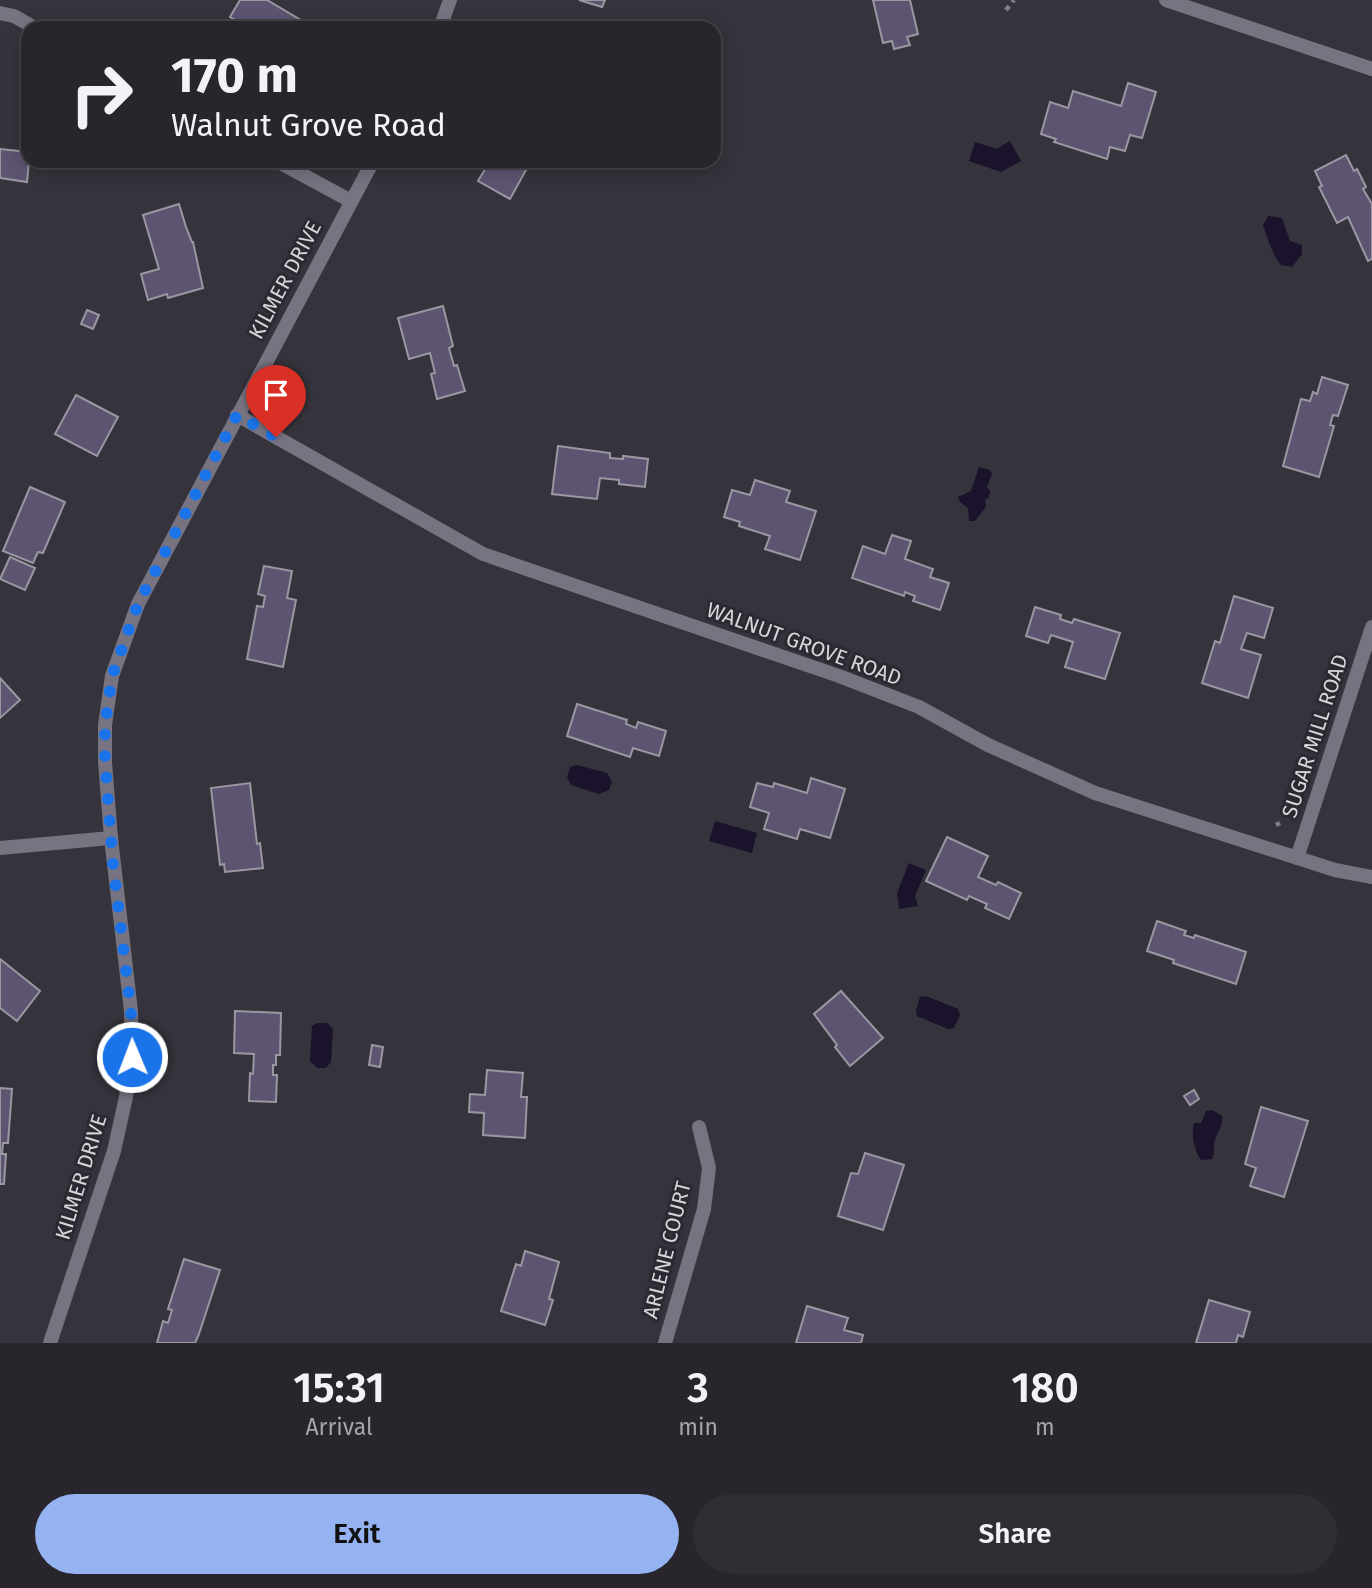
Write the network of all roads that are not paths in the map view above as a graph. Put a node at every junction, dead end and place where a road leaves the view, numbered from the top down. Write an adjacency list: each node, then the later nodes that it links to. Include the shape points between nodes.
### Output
1 (450, 0): 5 (street)
2 (1167, 0): 6 (street)
3 (0, 13): 4 (street)
4 (22, 21)
5 (442, 21)
6 (1372, 69)
7 (290, 168): 9 (street)
8 (369, 168): 9 (street, KILMER DRIVE)
9 (351, 201): 10 (street, KILMER DRIVE)
10 (237, 415): 12 (street, KILMER DRIVE, via 138,604 112,676 105,725); 14 (street, WALNUT GROVE ROAD, via 483,554 839,676 919,707 988,745 1095,793)
11 (1372, 627): 14 (street, SUGAR MILL ROAD)
12 (111, 838): 13 (street); 17 (street, KILMER DRIVE, via 132,1057 114,1151)
13 (0, 848)
14 (1297, 858): 15 (street, WALNUT GROVE ROAD)
15 (1372, 877)
16 (699, 1127): 18 (street, ARLENE COURT, via 709,1168 704,1209)
17 (50, 1343)
18 (665, 1343)

